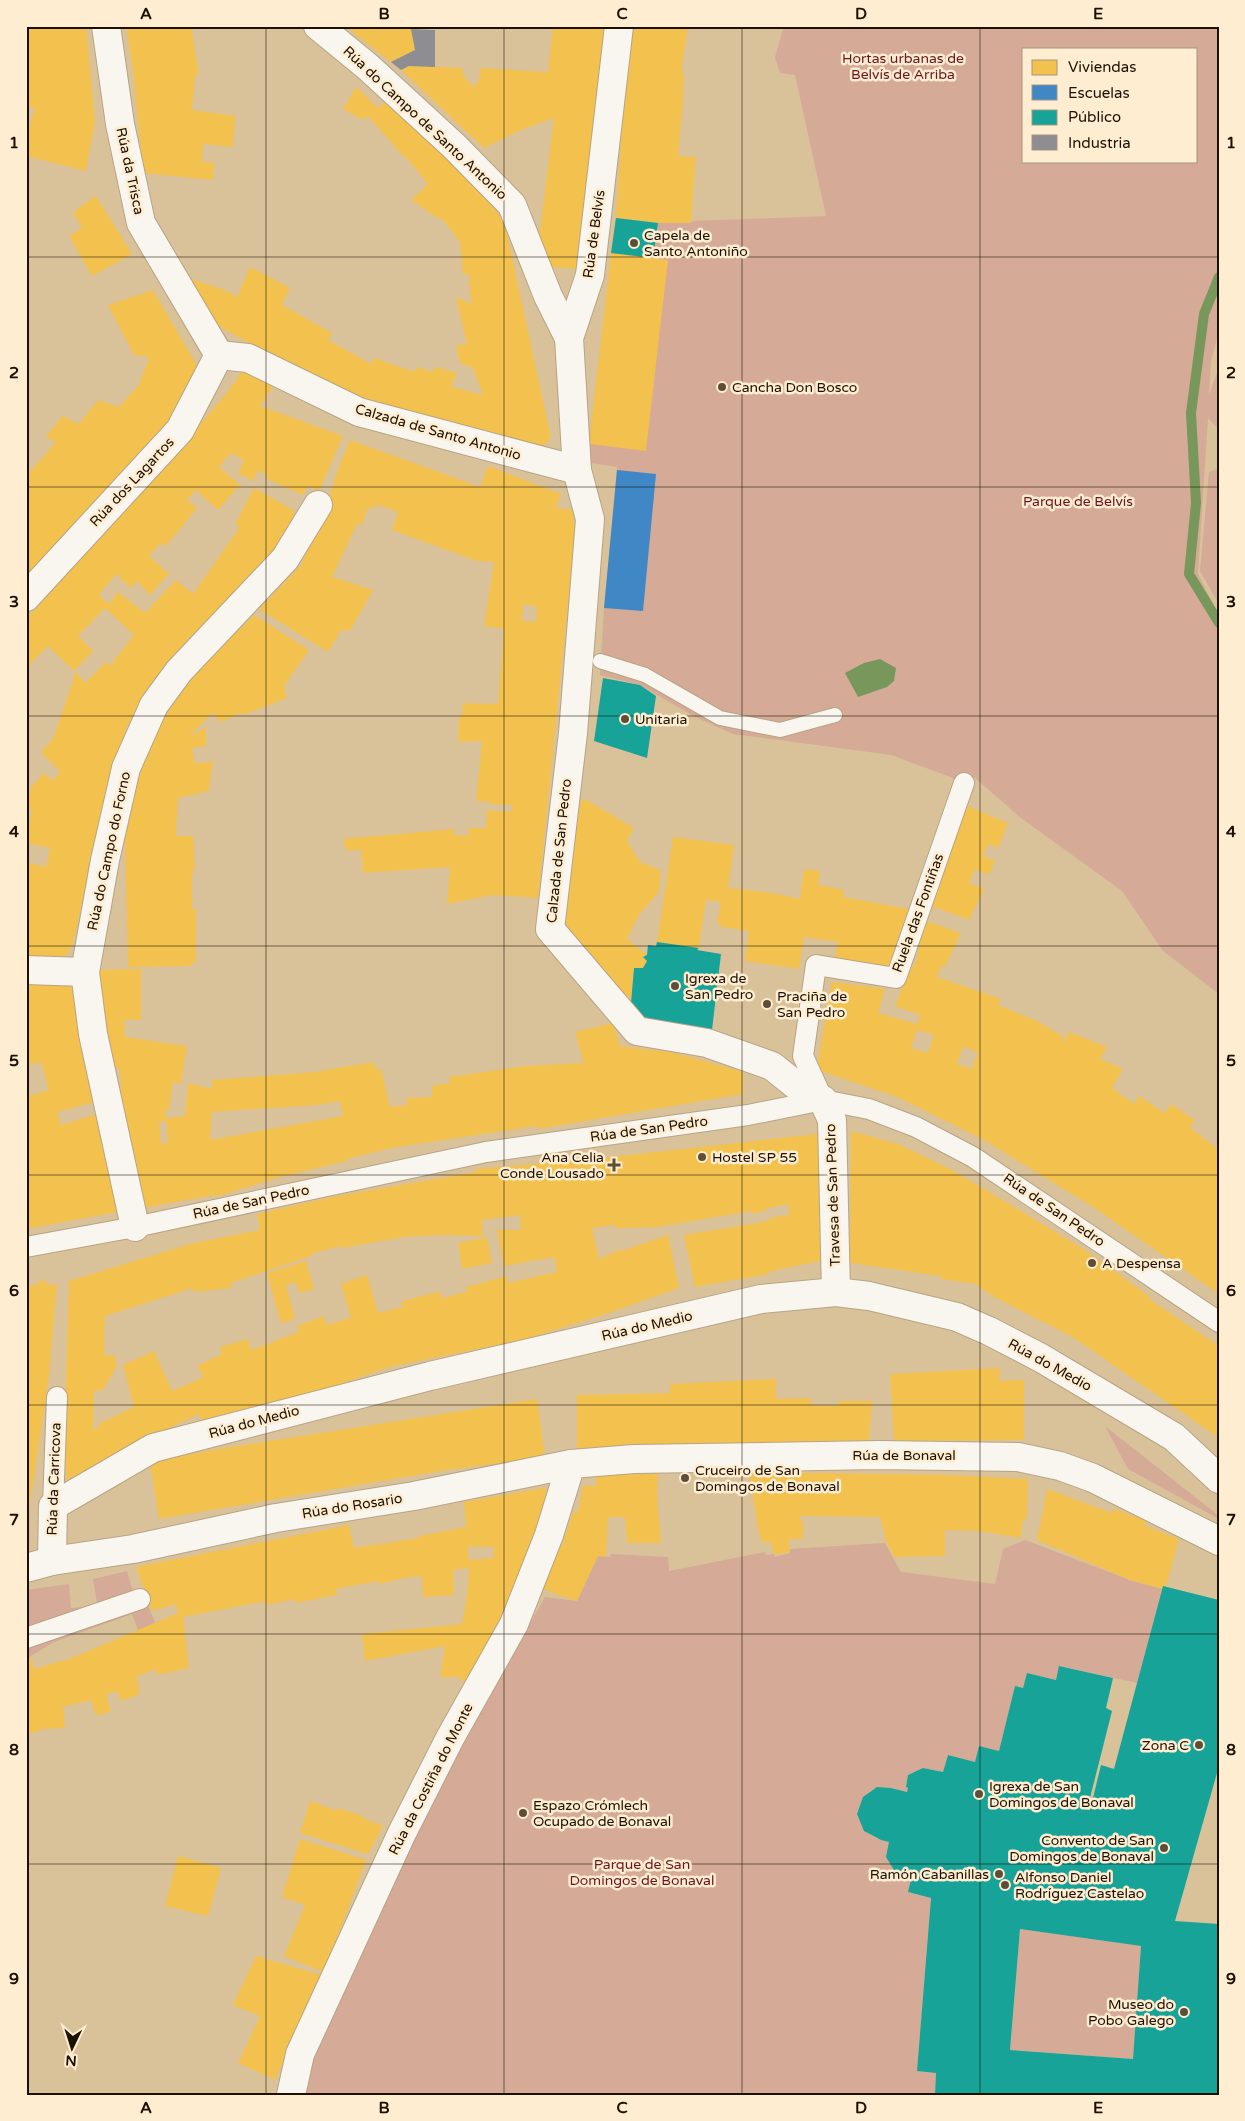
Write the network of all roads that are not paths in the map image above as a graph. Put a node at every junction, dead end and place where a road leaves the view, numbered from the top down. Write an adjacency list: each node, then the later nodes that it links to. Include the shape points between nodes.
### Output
1 (106, 26): 5 (street, Rúa da Trisca, via 120,124 141,222)
2 (318, 26): 4 (street, Rúa do Campo de Santo Antonio, via 454,146 512,205 548,296)
3 (619, 26): 4 (street, Rúa de Belvís, via 590,274)
4 (569, 338): 6 (street, Rúa de Belvís)
5 (219, 355): 6 (street, Calzada de Santo Antonio, via 248,358 359,412); 8 (street, Rúa dos Lagartos, via 180,430)
6 (577, 470): 14 (street, Calzada de San Pedro, via 590,519 573,733 550,929 637,1031 707,1044 772,1066 802,1090)
7 (318, 505): 13 (street, Rúa do Campo do Forno, via 285,559 179,671 154,705 126,768)
8 (26, 597)
9 (600, 661): 10 (lane, via 645,676 732,722 780,730)
10 (835, 716)
11 (964, 783): 14 (street, Ruela das Fontiñas, via 896,978 816,965 803,1056)
12 (26, 970): 13 (street)
13 (85, 972): 15 (street, Rúa do Campo do Forno, via 93,1034)
14 (823, 1100): 15 (street, Rúa de San Pedro, via 748,1115 486,1152); 17 (street, Travesa de San Pedro, via 832,1120); 18 (street, Rúa de San Pedro, via 869,1109 916,1127 973,1157)
15 (135, 1227): 16 (street, Rúa de San Pedro)
16 (26, 1247)
17 (836, 1292): 21 (street, Rúa do Medio, via 957,1316 989,1331 1174,1437); 22 (street, Rúa do Medio, via 761,1299 430,1376 153,1448)
18 (1219, 1322)
19 (57, 1397): 22 (street, Rúa da Carricova)
20 (571, 1464): 23 (street, Rúa de Bonaval, via 634,1459 806,1455 1018,1457 1060,1466 1093,1478); 24 (street, Rúa do Rosario, via 414,1496 276,1518 133,1548); 28 (street, Rúa da Costiña do Monte, via 549,1535 514,1624 450,1738 401,1835 300,2054)
21 (1219, 1479)
22 (53, 1506): 24 (street, Rúa da Carricova)
23 (1219, 1541)
24 (52, 1561): 25 (street, Rúa do Rosario)
25 (26, 1568)
26 (140, 1599): 27 (street)
27 (26, 1638)
28 (291, 2095)

